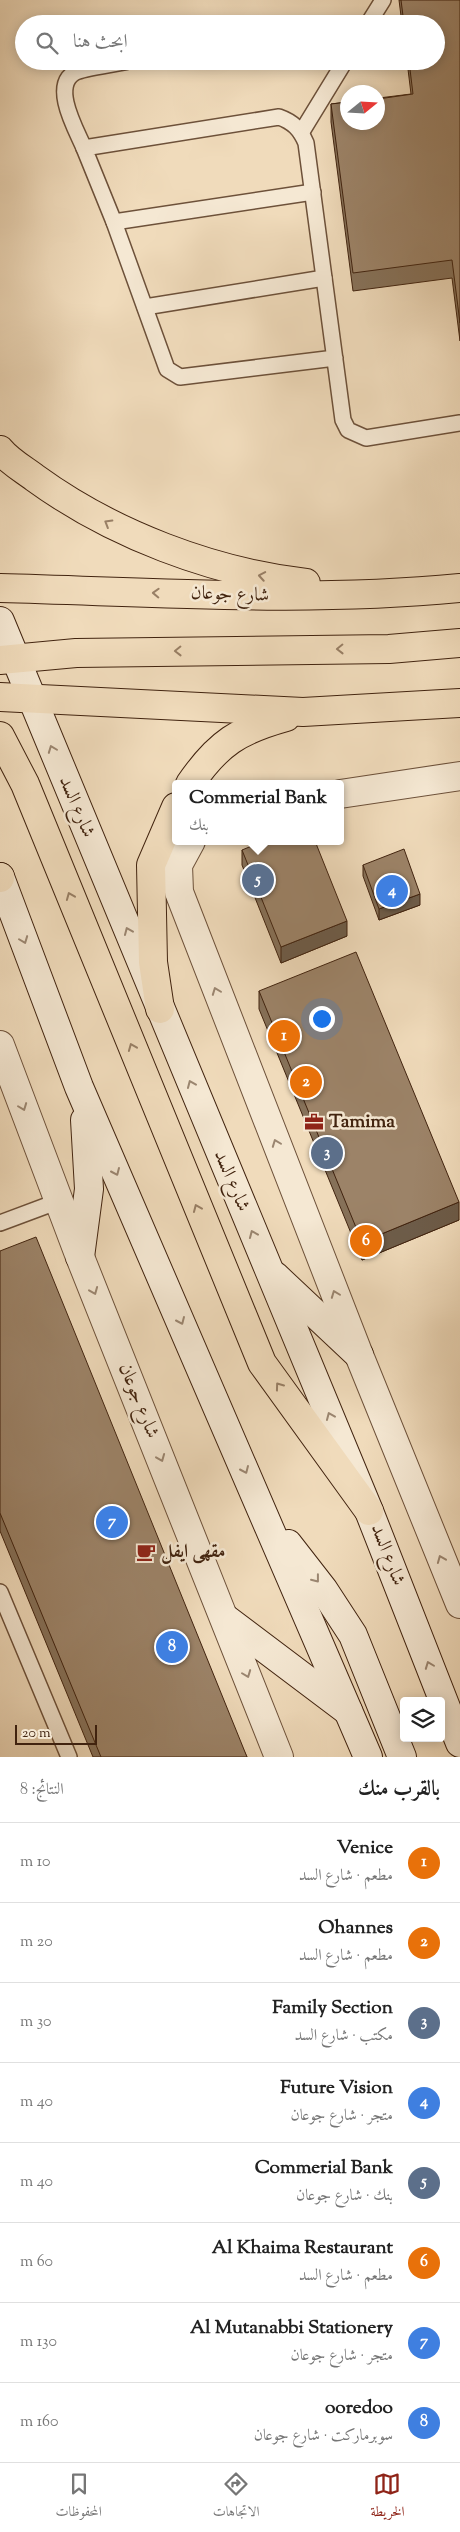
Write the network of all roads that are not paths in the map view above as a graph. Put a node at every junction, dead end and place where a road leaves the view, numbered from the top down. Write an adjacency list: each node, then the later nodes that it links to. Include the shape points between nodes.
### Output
1 (383, 0): 2 (lane)
2 (374, 15)
3 (84, 70): 6 (lane, via 74,72 66,81 64,93)
4 (339, 70): 5 (lane)
5 (301, 132): 6 (lane, via 291,122 278,117); 7 (lane, via 306,143)
6 (84, 148): 8 (lane)
7 (313, 192): 8 (lane); 9 (lane)
8 (114, 222): 10 (lane)
9 (324, 278): 10 (lane); 11 (lane)
10 (145, 307): 11 (lane, via 167,369 180,377)
11 (334, 358): 12 (lane, via 343,420 353,433 366,438)
12 (460, 423)
13 (0, 450): 16 (main road, one-way to 13, via 246,573 162,546 116,528 51,489)
14 (0, 588): 16 (main road, شارع جوعان, one-way to 14, via 263,597)
15 (460, 588): 16 (main road, شارع جوعان)
16 (397, 594)
17 (0, 621): 19 (main road, شارع السد)
18 (460, 644): 19 (main road, one-way to 19, via 389,649 76,653)
19 (7, 658): 22 (main road, شارع السد)
20 (0, 683): 22 (main road)
21 (0, 697): 22 (main road)
22 (33, 700): 24 (main road); 32 (main road, شارع السد, one-way to 22)
23 (459, 703): 24 (main road)
24 (303, 712): 27 (main road, via 264,723 230,739 205,762)
25 (0, 736): 40 (main road, one-way to 25, via 262,1363 25,784)
26 (460, 776): 28 (main road)
27 (193, 780)
28 (344, 793)
29 (172, 816): 32 (main road, via 151,865 153,962)
30 (189, 845): 39 (main road, one-way to 30, via 179,892 178,865)
31 (0, 877): 34 (main road, one-way to 34)
32 (160, 1008): 38 (main road, شارع السد, one-way to 32)
33 (0, 1045): 35 (main road, شارع جوعان, one-way to 35)
34 (79, 1087): 37 (main road, via 89,1155 86,1224); 41 (main road, one-way to 41)
35 (59, 1201): 36 (lane); 37 (main road, شارع جوعان)
36 (0, 1224)
37 (80, 1257): 44 (main road, شارع جوعان, one-way to 44)
38 (268, 1268): 39 (main road); 40 (main road, شارع السد, one-way to 38)
39 (359, 1355): 43 (main road, one-way to 39)
40 (369, 1511): 46 (main road, شارع السد, one-way to 40)
41 (264, 1513): 45 (main road); 50 (main road, one-way to 50, via 323,1589 353,1635)
42 (0, 1592): 47 (lane)
43 (459, 1599)
44 (226, 1619): 45 (main road); 48 (main road, شارع جوعان, one-way to 48)
45 (349, 1712): 49 (main road)
46 (460, 1743)
47 (69, 1757)
48 (279, 1757)
49 (368, 1757)
50 (402, 1757)

